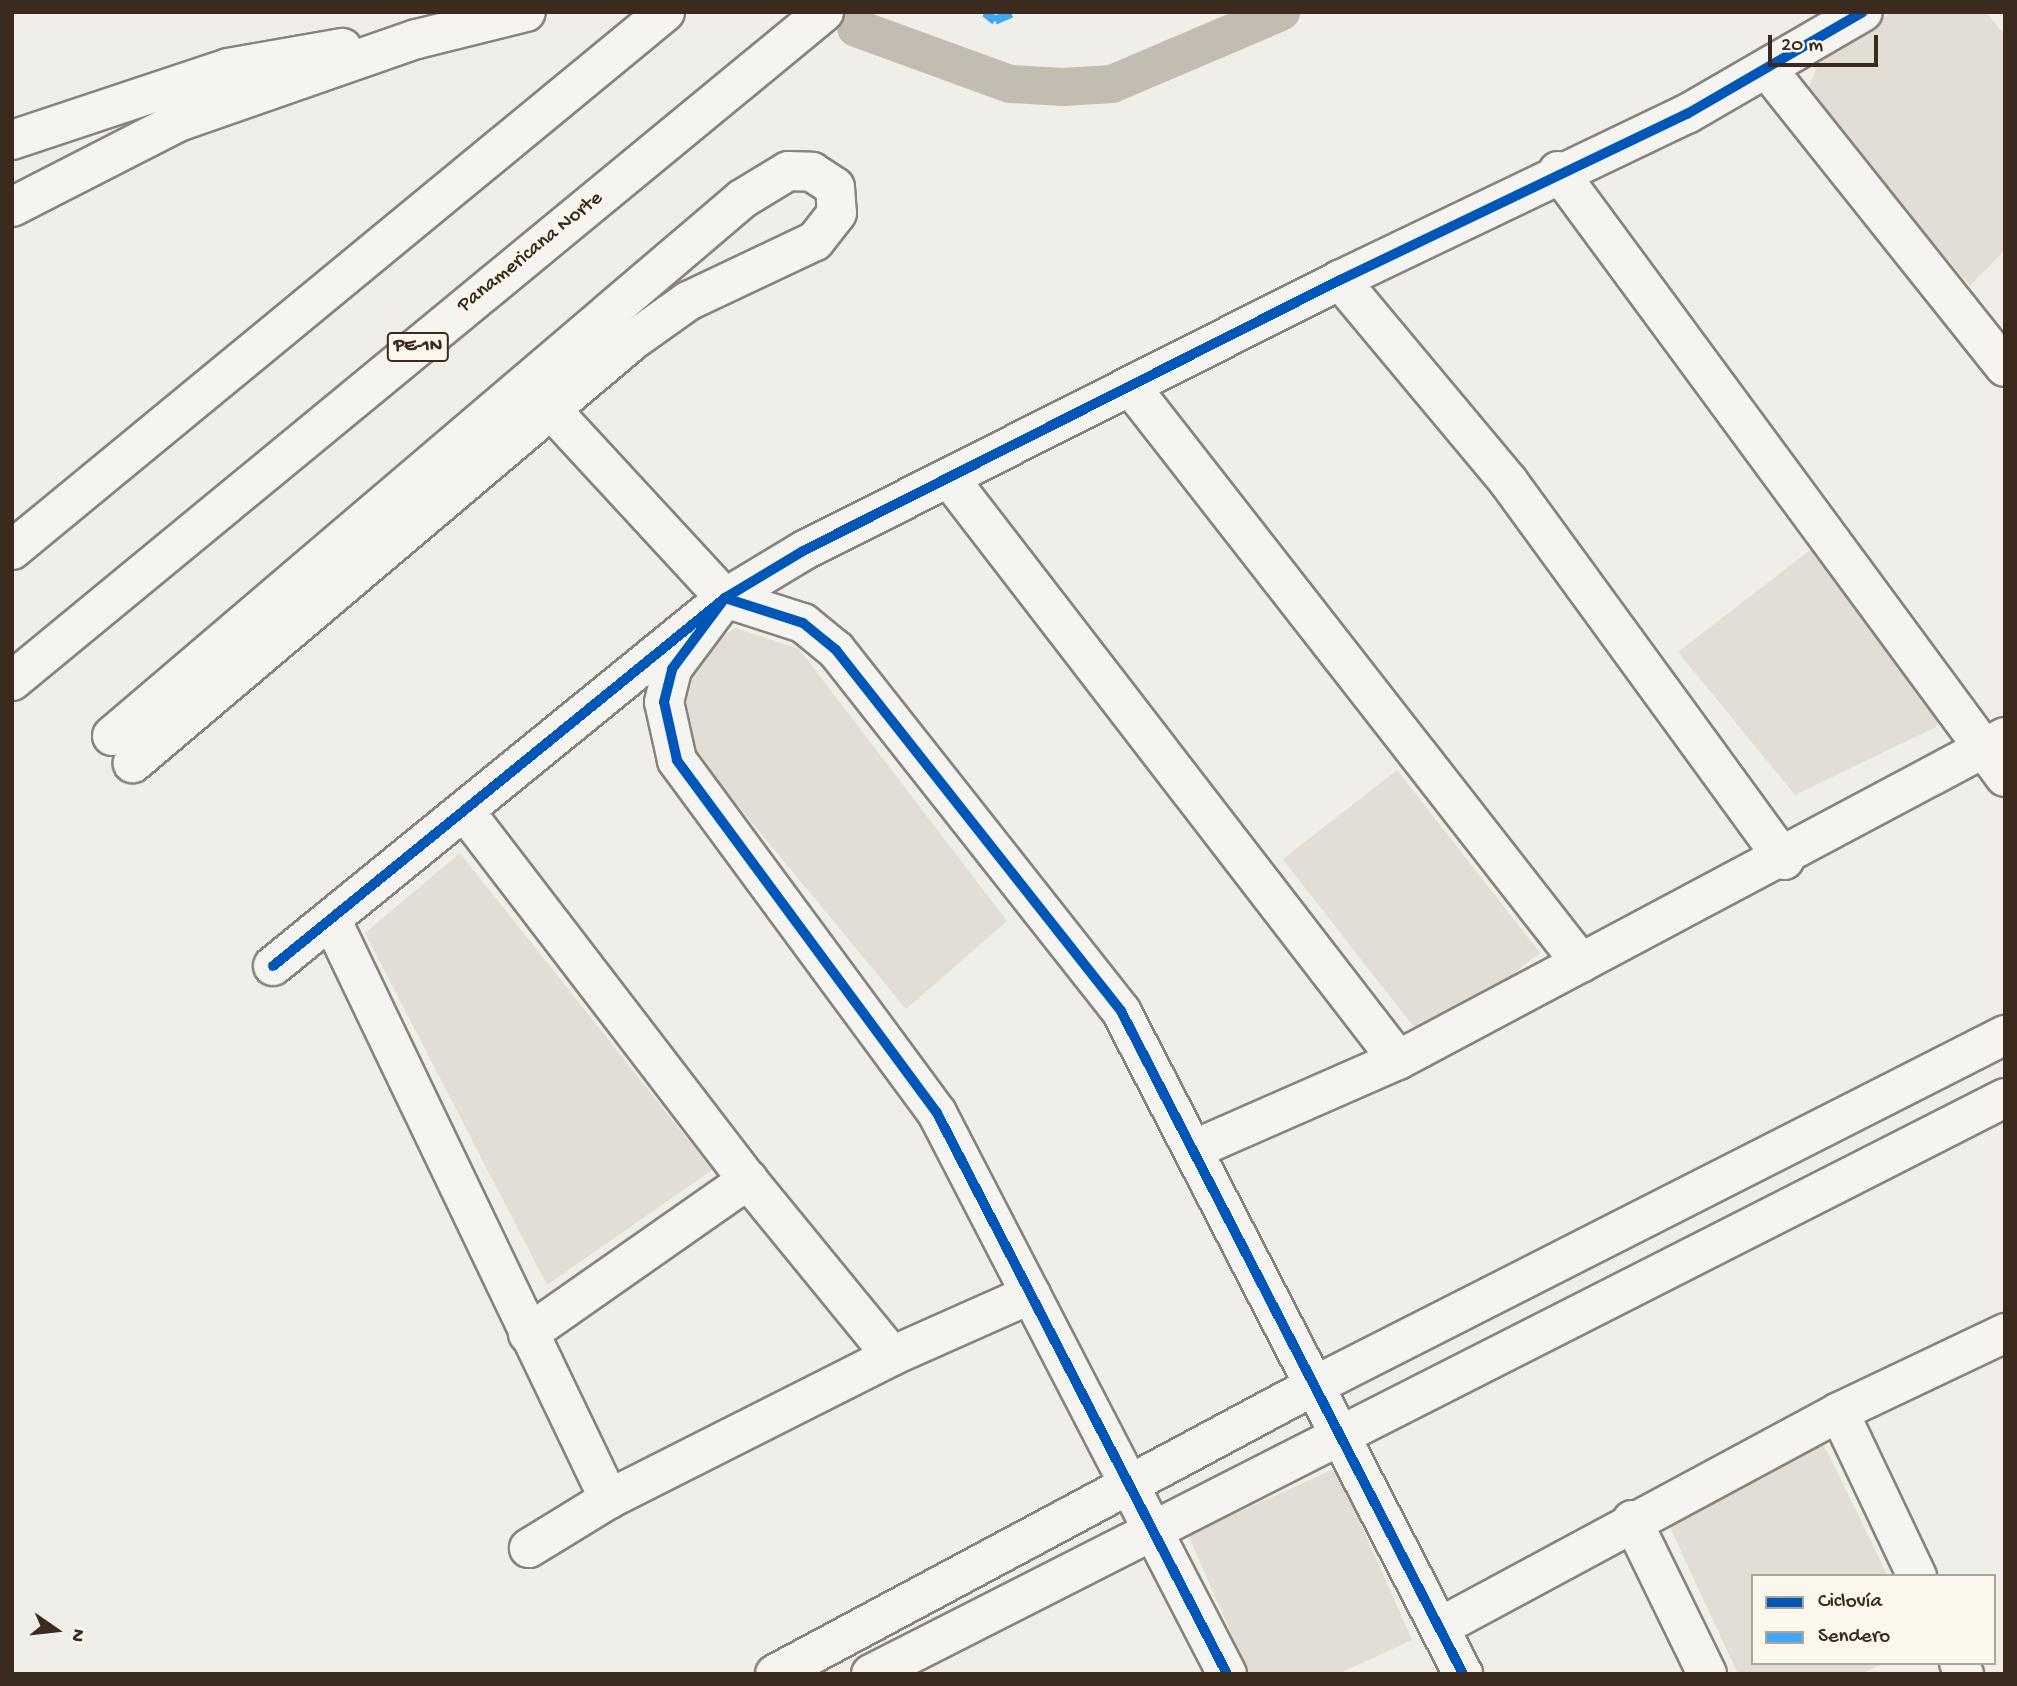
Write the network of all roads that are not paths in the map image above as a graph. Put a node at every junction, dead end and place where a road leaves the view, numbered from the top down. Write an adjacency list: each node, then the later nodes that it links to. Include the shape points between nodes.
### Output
1 (526, 12): 5 (main road)
2 (665, 12): 15 (main road)
3 (824, 12): 17 (main road, Panamericana Norte / PE-1N)
4 (1863, 12): 6 (main road)
5 (417, 39): 7 (main road, via 228,68); 9 (main road, via 178,122)
6 (1767, 69): 8 (main road, via 1687,114); 11 (main road)
7 (12, 140)
8 (1558, 172): 10 (main road); 19 (main road)
9 (12, 207)
10 (1340, 280): 12 (main road); 21 (main road, via 1508,481)
11 (2005, 367)
12 (1131, 387): 14 (main road); 23 (main road)
13 (539, 397): 13 (main road, via 688,301 815,241 837,213 835,187 812,172 788,171 742,199); 16 (main road); 18 (main road)
14 (949, 478): 16 (main road); 26 (main road)
15 (12, 550)
16 (725, 598): 20 (main road); 28 (main road, via 803,623 836,650 1121,1011); 30 (main road, via 672,669 664,702 677,760 937,1113)
17 (12, 681)
18 (123, 749)
19 (1999, 754): 21 (main road)
20 (466, 813): 22 (main road); 29 (main road)
21 (1784, 860): 23 (main road)
22 (333, 923): 24 (main road); 32 (main road)
23 (1581, 963): 26 (main road)
24 (273, 966)
25 (2005, 1034): 34 (main road)
26 (1398, 1060): 28 (main road)
27 (2005, 1098): 36 (main road)
28 (1195, 1149): 34 (main road)
29 (748, 1180): 32 (main road); 33 (main road)
30 (1031, 1294): 33 (main road); 37 (main road)
31 (2005, 1333): 35 (main road)
32 (528, 1334): 38 (main road)
33 (892, 1356): 38 (main road)
34 (1310, 1388): 36 (main road); 37 (main road)
35 (1839, 1412): 39 (main road); 42 (main road)
36 (1338, 1439): 40 (main road); 43 (main road)
37 (1132, 1485): 40 (main road); 44 (main road)
38 (608, 1499): 41 (main road)
39 (1632, 1520): 43 (main road); 48 (main road)
40 (1155, 1531): 45 (main road); 46 (main road)
41 (529, 1548)
42 (1916, 1574)
43 (1440, 1627): 47 (main road)
44 (775, 1674)
45 (871, 1674)
46 (1227, 1674)
47 (1463, 1674)
48 (1707, 1674)

